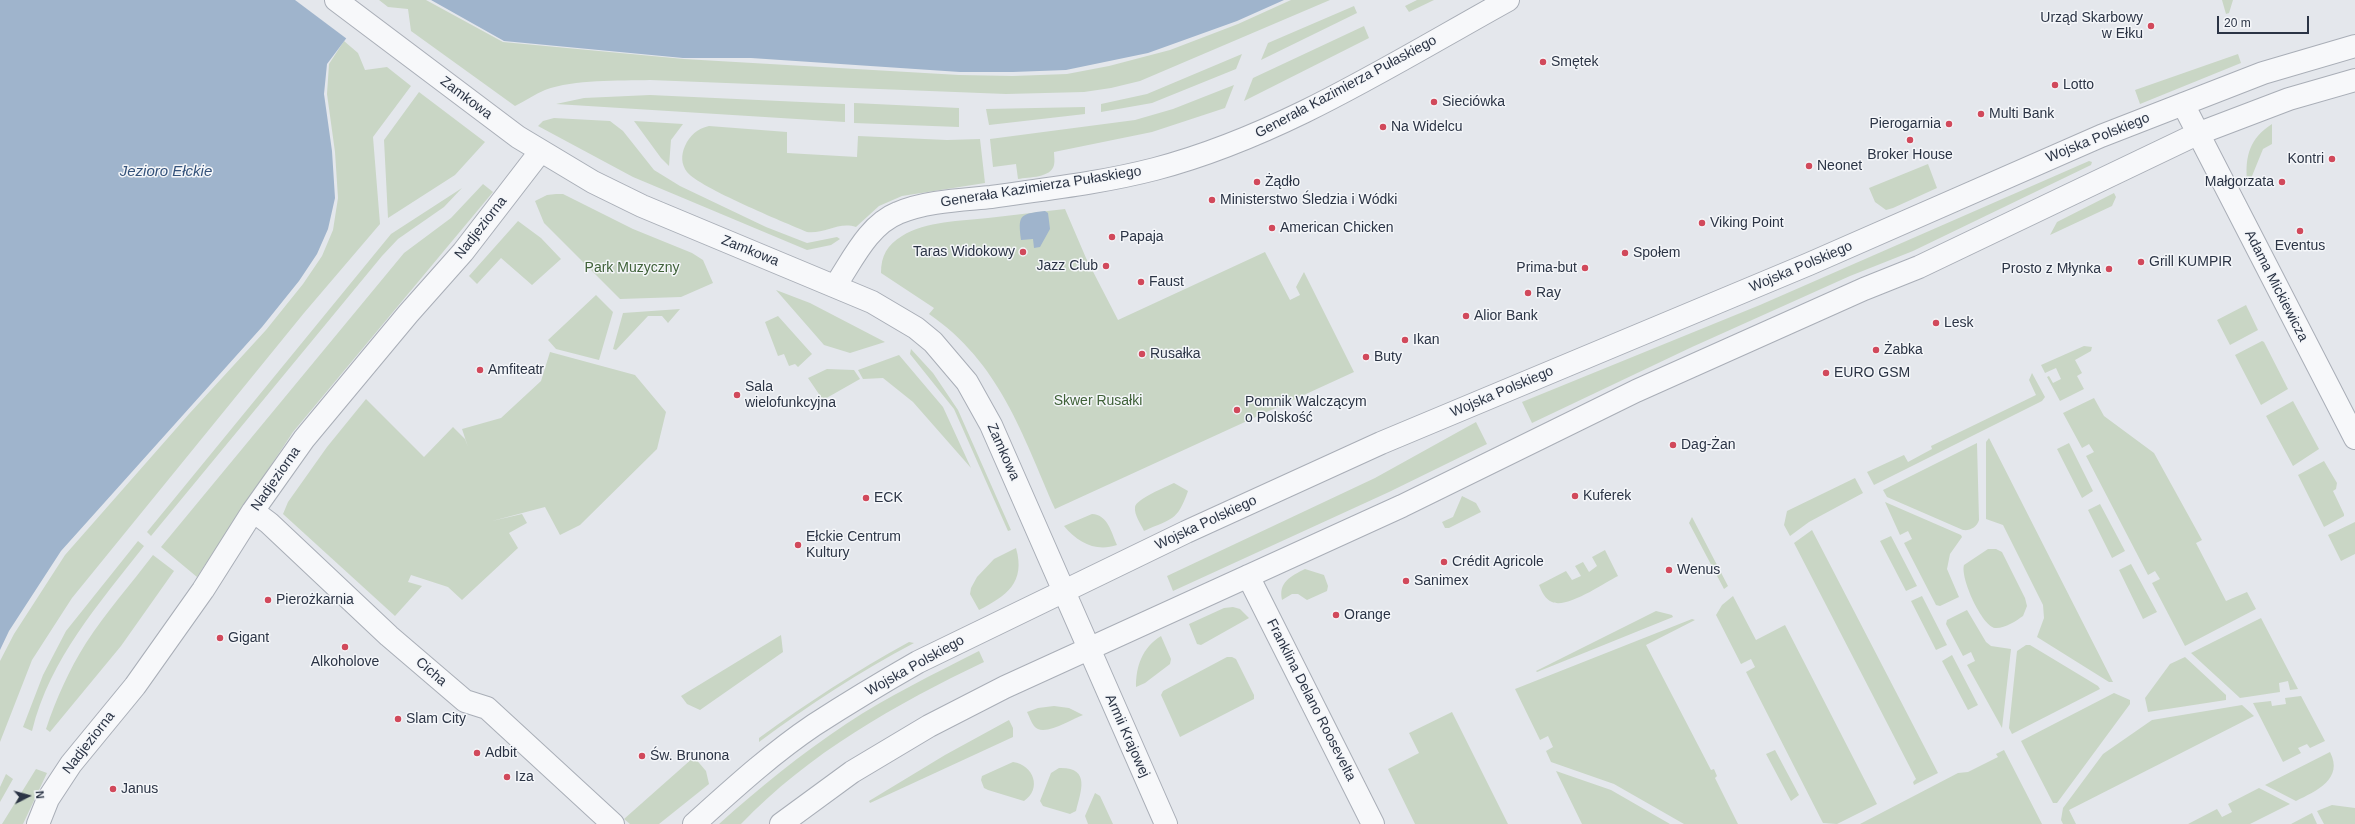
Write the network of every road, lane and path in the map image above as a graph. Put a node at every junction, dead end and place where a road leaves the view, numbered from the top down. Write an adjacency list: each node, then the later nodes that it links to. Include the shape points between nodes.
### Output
1 (336, 0): 7 (street, Zamkowa)
2 (1508, 0): 8 (street, Generała Kazimierza Pułaskiego, via 1313,107 1213,152 1126,176 943,202 898,213 871,233)
3 (2355, 46): 5 (street, Wojska Polskiego, via 2263,72)
4 (2355, 80): 6 (street, via 2289,99)
5 (2183, 104): 6 (street, Adama Mickiewicza); 12 (street, Wojska Polskiego, via 2072,148 1809,264 1368,449)
6 (2197, 134): 9 (street, Adama Mickiewicza); 11 (street, via 1919,267 1636,391 1402,506)
7 (540, 152): 8 (street, Zamkowa, via 592,182 642,206); 10 (street, Nadjeziorna, via 463,252 304,439)
8 (836, 286): 12 (street, Zamkowa, via 872,302 916,328 933,342 968,382 991,425)
9 (2355, 438)
10 (253, 511): 14 (street, Nadjeziorna, via 203,590 134,686 71,764 48,799); 15 (street, Cicha, via 389,636 465,701 487,708)
11 (1248, 576): 13 (street); 19 (street, Franklina Delano Roosevelta)
12 (1064, 590): 13 (street, Zamkowa); 16 (street, Wojska Polskiego, via 918,662 869,690 776,753)
13 (1088, 648): 17 (street, via 1005,686 929,726 852,772); 18 (street, Armii Krajowej)
14 (38, 824)
15 (613, 824)
16 (694, 824)
17 (781, 824)
18 (1166, 824)
19 (1373, 824)

